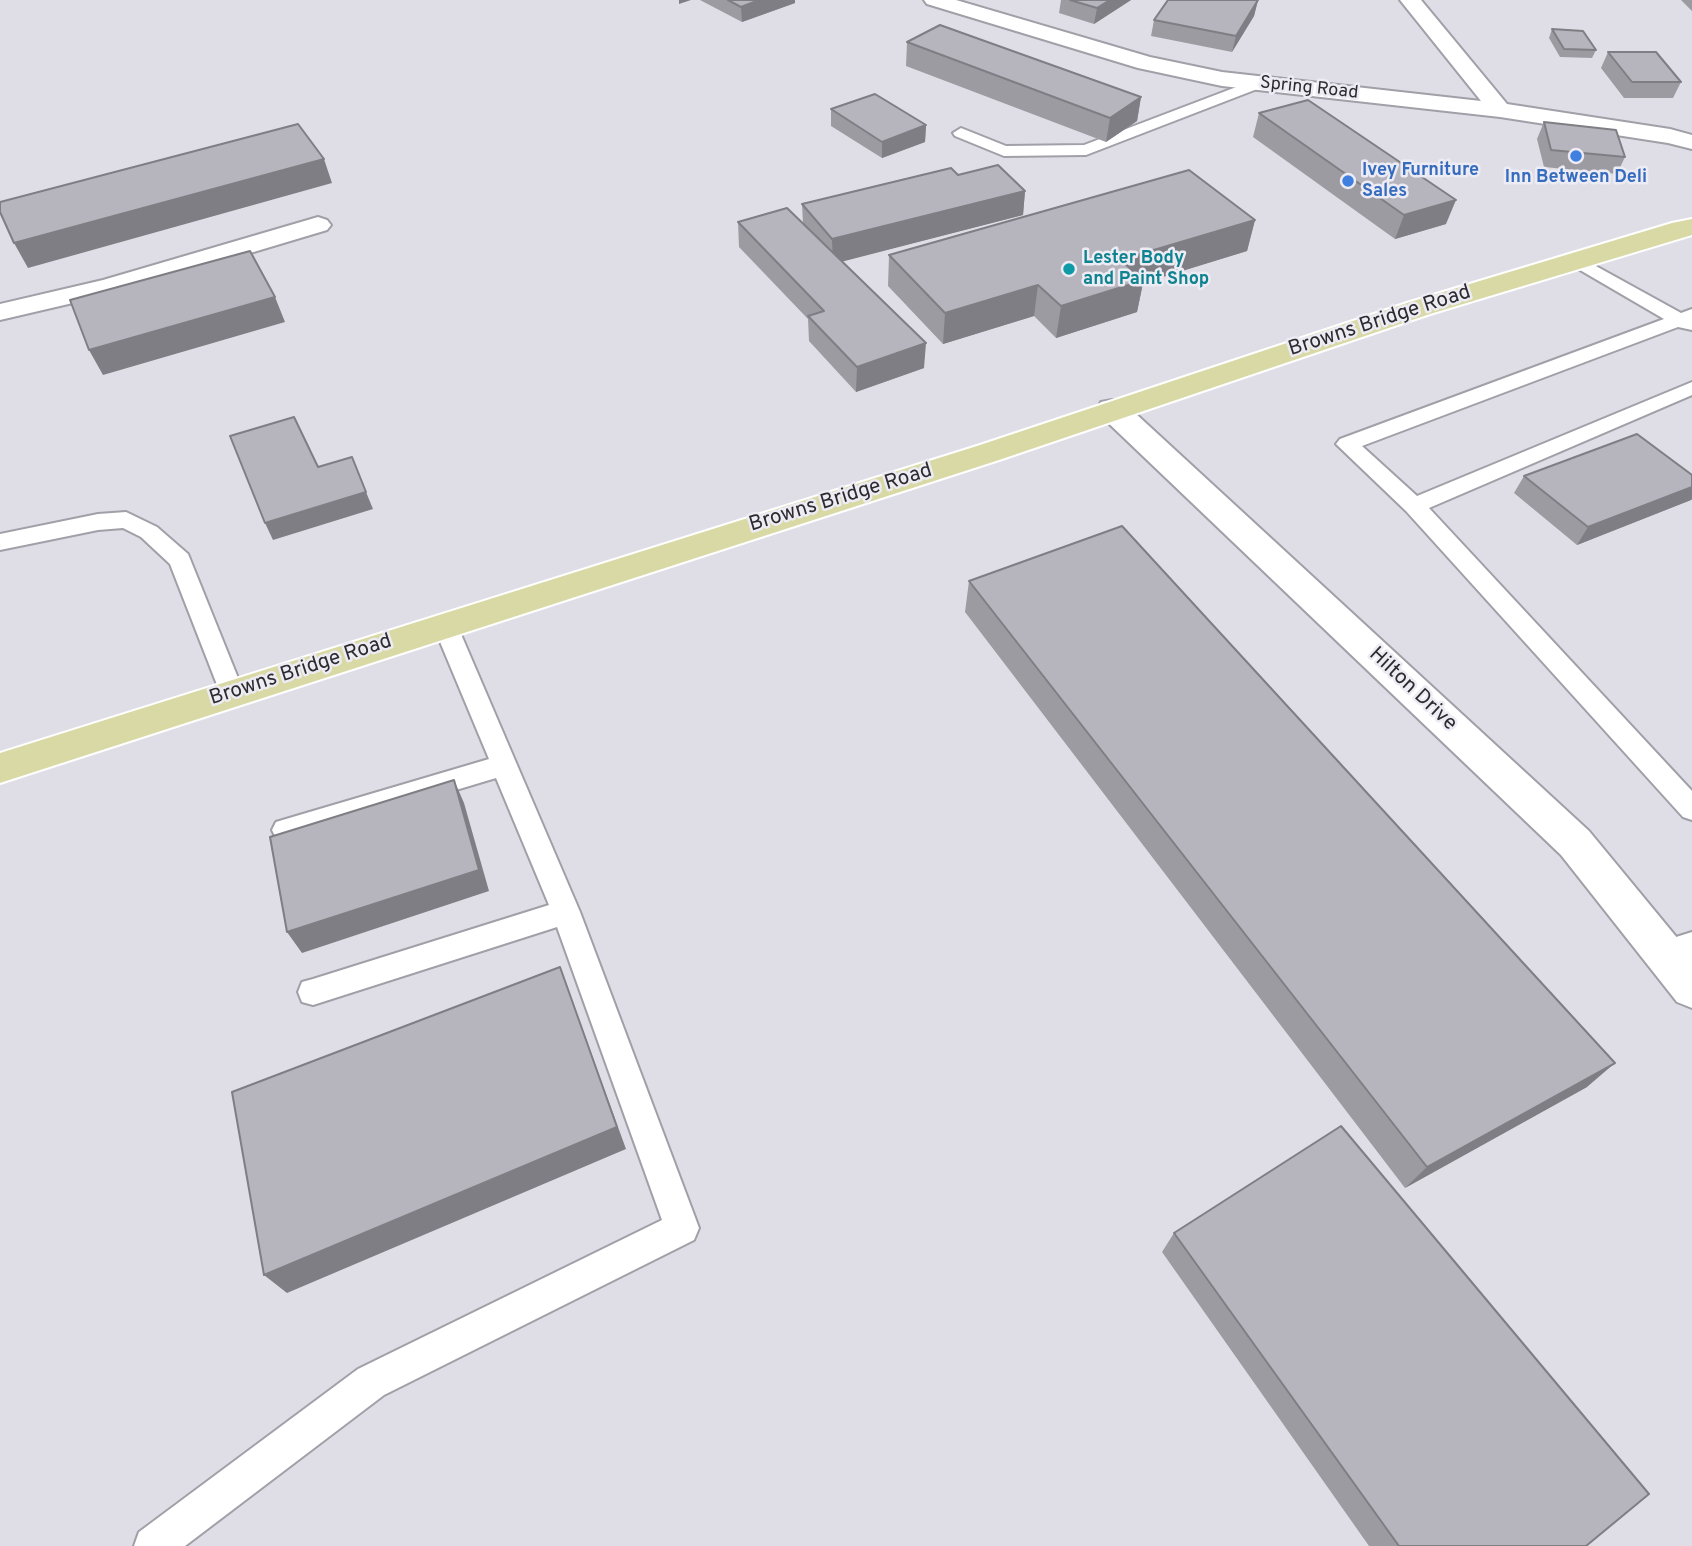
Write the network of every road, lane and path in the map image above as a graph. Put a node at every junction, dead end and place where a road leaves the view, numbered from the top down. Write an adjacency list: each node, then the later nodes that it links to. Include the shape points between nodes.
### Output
1 (934, 0): 3 (street, Spring Road, via 1146,63)
2 (1410, 0): 4 (street)
3 (1260, 83): 4 (street, Spring Road); 5 (lane, via 1086,150 1004,151)
4 (1500, 110): 6 (street, Spring Road)
5 (961, 133)
6 (1692, 142)
7 (1688, 224): 9 (main road, Browns Bridge Road)
8 (318, 225): 10 (street)
9 (1574, 259): 11 (lane); 13 (main road, Browns Bridge Road)
10 (0, 312)
11 (1687, 321): 14 (lane, via 1347,444)
12 (1692, 388): 14 (lane)
13 (1112, 409): 16 (main road, Browns Bridge Road, via 988,453); 23 (street, Hilton Drive, via 1575,843)
14 (1414, 506): 20 (lane)
15 (0, 542): 17 (lane, via 126,520 149,532 180,560)
16 (445, 625): 17 (main road, Browns Bridge Road); 18 (lane)
17 (232, 693): 19 (main road, Browns Bridge Road)
18 (505, 765): 21 (lane); 22 (lane)
19 (0, 768)
20 (1692, 809)
21 (286, 830)
22 (566, 912): 25 (lane); 26 (lane, via 682,1228 371,1382)
23 (1678, 949): 24 (street, Hilton Drive)
24 (1692, 988)
25 (313, 992)
26 (153, 1546)

